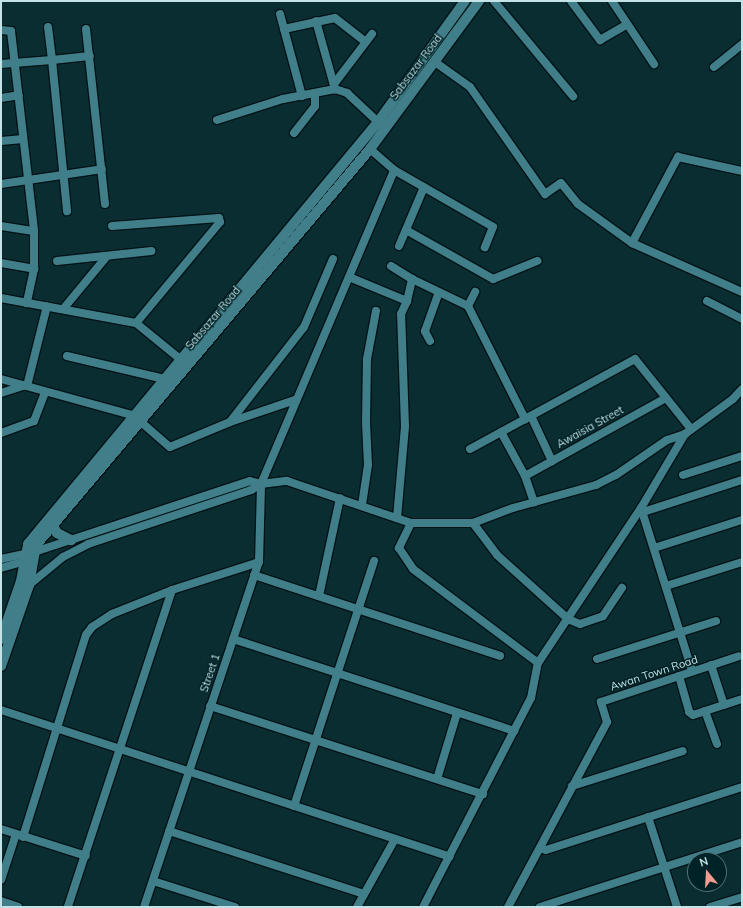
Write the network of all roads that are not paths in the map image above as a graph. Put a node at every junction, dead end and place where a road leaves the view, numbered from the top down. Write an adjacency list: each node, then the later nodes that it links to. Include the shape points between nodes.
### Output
1 (465, 1): 30 (street)
2 (479, 1): 19 (street, Sabsazar Road)
3 (494, 1): 27 (street)
4 (571, 1): 8 (street, via 600,40)
5 (612, 1): 8 (street)
6 (280, 14): 11 (street)
7 (316, 21): 11 (street); 14 (street, via 335,18); 23 (street)
8 (626, 25): 21 (street)
9 (48, 27): 17 (street)
10 (86, 29): 16 (street)
11 (284, 29): 26 (street)
12 (1, 30): 18 (street, via 12,31)
13 (372, 34): 14 (street)
14 (366, 42): 23 (street)
15 (742, 44): 22 (street)
16 (90, 56): 17 (street); 35 (street)
17 (52, 60): 18 (street); 38 (street)
18 (15, 62): 20 (street); 25 (street)
19 (435, 62): 34 (street, Sabsazar Road); 48 (street, via 470,87 545,194 561,183 578,204)
20 (1, 64)
21 (654, 64)
22 (714, 67)
23 (334, 87): 24 (street); 30 (street, via 347,93)
24 (315, 93): 26 (street); 31 (street, via 315,106)
25 (19, 95): 28 (street); 32 (street)
26 (302, 96): 29 (street)
27 (573, 96)
28 (1, 98)
29 (218, 120)
30 (378, 122): 74 (street)
31 (294, 133)
32 (23, 139): 33 (street); 39 (street)
33 (1, 141)
34 (370, 149): 36 (street); 75 (street, Sabsazar Road)
35 (102, 169): 38 (street); 42 (street)
36 (394, 170): 41 (street); 59 (street, Street 1)
37 (742, 171): 48 (street, via 678,157)
38 (64, 174): 39 (street); 43 (street)
39 (27, 180): 40 (street); 47 (street)
40 (1, 184)
41 (424, 187): 46 (street); 50 (street, via 493,227)
42 (105, 204)
43 (67, 211)
44 (1, 226): 47 (street)
45 (112, 226): 73 (street, via 219,218 220,222)
46 (406, 230): 49 (street); 55 (street, via 493,279)
47 (34, 231): 58 (street)
48 (632, 243): 63 (street)
49 (399, 246)
50 (485, 247)
51 (151, 251): 52 (street)
52 (107, 256): 54 (street); 70 (street)
53 (333, 259): 90 (street, via 304,327)
54 (57, 261)
55 (536, 261)
56 (1, 263): 58 (street)
57 (392, 266): 60 (street)
58 (34, 269): 67 (street)
59 (349, 277): 65 (street); 87 (street, Street 1)
60 (412, 279): 61 (street); 65 (street)
61 (439, 292): 69 (street); 76 (street, via 426,331)
62 (475, 292): 69 (street)
63 (742, 292)
64 (1, 298): 67 (street)
65 (407, 301): 105 (street, via 401,314 405,426)
66 (707, 301): 72 (street)
67 (27, 302): 68 (street)
68 (47, 306): 70 (street); 82 (street)
69 (468, 306): 88 (street)
70 (64, 308): 73 (street)
71 (376, 311): 103 (street, via 367,360 368,465)
72 (742, 319)
73 (136, 323): 78 (street)
74 (208, 325): 75 (street); 78 (street)
75 (216, 332): 79 (street, Sabsazar Road)
76 (430, 341)
77 (66, 356): 80 (street)
78 (180, 359): 79 (street); 80 (street)
79 (188, 366): 89 (street, Sabsazar Road)
80 (164, 379): 89 (street)
81 (1, 380): 82 (street)
82 (25, 386): 84 (street); 85 (street)
83 (742, 389): 92 (street, via 733,399)
84 (45, 392): 89 (street); 93 (street, via 34,421)
85 (1, 393)
86 (666, 398): 88 (street, via 635,359); 92 (street); 96 (street, Awaisia Street)
87 (295, 400): 90 (street); 100 (street, Street 1)
88 (528, 418): 91 (street); 96 (street)
89 (138, 419): 90 (street, via 170,447); 109 (street, Sabsazar Road); 112 (street, via 28,544)
90 (230, 422)
91 (501, 432): 94 (street); 98 (street)
92 (688, 432): 102 (street, via 667,440 616,475 596,485); 104 (street)
93 (1, 433)
94 (470, 449)
95 (742, 456): 97 (street)
96 (552, 461): 98 (street, Awaisia Street)
97 (683, 475)
98 (525, 476): 102 (street)
99 (742, 480): 104 (street)
100 (261, 484): 101 (street, via 287,481); 110 (street, via 250,481); 115 (street, Street 1); 119 (street, via 251,490 88,544 63,557)
101 (340, 498): 103 (street); 123 (street)
102 (534, 502): 108 (street)
103 (362, 505): 105 (street)
104 (642, 510): 111 (street); 125 (street)
105 (397, 518): 107 (street)
106 (742, 520): 111 (street)
107 (411, 523): 108 (street); 133 (street, via 399,548 412,568)
108 (473, 523): 125 (street, via 497,556)
109 (53, 526): 110 (street, via 57,533); 112 (street, Sabsazar Road)
110 (71, 540): 112 (street)
111 (654, 548): 120 (street)
112 (29, 556): 113 (street); 117 (street); 119 (street, Sabsazar Road); 128 (street)
113 (1, 559)
114 (374, 561): 124 (street)
115 (259, 562): 118 (street, Street 1); 122 (street)
116 (742, 562): 120 (street)
117 (1, 568)
118 (254, 575): 123 (street); 129 (street, Street 1)
119 (29, 585): 135 (street, Sabsazar Road)
120 (666, 586): 127 (street)
121 (622, 588): 125 (street, via 603,616 580,624)
122 (172, 590): 145 (street, via 112,614 92,627 86,635); 149 (street)
123 (319, 596): 124 (street)
124 (358, 609): 130 (street); 137 (street)
125 (568, 619): 133 (street)
126 (716, 621): 127 (street)
127 (680, 632): 132 (street); 136 (street)
128 (1, 639)
129 (233, 639): 137 (street); 141 (street, Street 1)
130 (500, 656)
131 (739, 656): 134 (street, Awan Town Road)
132 (597, 659)
133 (538, 663): 146 (street, via 531,698)
134 (711, 665): 136 (street, Awan Town Road); 140 (street)
135 (1, 666)
136 (692, 671): 138 (street, Awan Town Road)
137 (337, 674): 144 (street); 147 (street)
138 (679, 676): 143 (street, via 689,712 693,715); 153 (street, Awan Town Road, via 601,702 607,722)
139 (742, 699): 140 (street)
140 (724, 705): 143 (street)
141 (210, 706): 147 (street); 151 (street, Street 1)
142 (1, 710): 145 (street)
143 (705, 711): 148 (street)
144 (457, 713): 146 (street); 152 (street)
145 (58, 728): 149 (street); 160 (street)
146 (514, 731): 155 (street)
147 (314, 740): 152 (street); 156 (street)
148 (717, 744)
149 (121, 750): 151 (street); 164 (street)
150 (684, 751): 153 (street)
151 (188, 773): 156 (street); 159 (street, Street 1)
152 (437, 779): 155 (street)
153 (572, 786): 163 (street)
154 (742, 787): 157 (street)
155 (483, 794): 165 (street)
156 (294, 806): 161 (street)
157 (648, 817): 163 (street, via 546,850); 166 (street)
158 (1, 829): 160 (street)
159 (170, 831): 168 (street, Street 1); 169 (street)
160 (20, 835): 164 (street); 167 (street)
161 (395, 839): 165 (street); 169 (street)
162 (742, 842): 166 (street)
163 (540, 848): 178 (street)
164 (86, 856): 173 (street)
165 (450, 857): 177 (street)
166 (664, 867): 179 (street); 180 (street)
167 (1, 880)
168 (153, 881): 174 (street, Street 1); 175 (street)
169 (364, 894): 176 (street)
170 (742, 897): 181 (street)
171 (1, 901): 172 (street)
172 (18, 907)
173 (68, 907)
174 (144, 907)
175 (234, 907)
176 (356, 907)
177 (423, 907)
178 (508, 907)
179 (540, 907)
180 (677, 907)
181 (710, 907)

